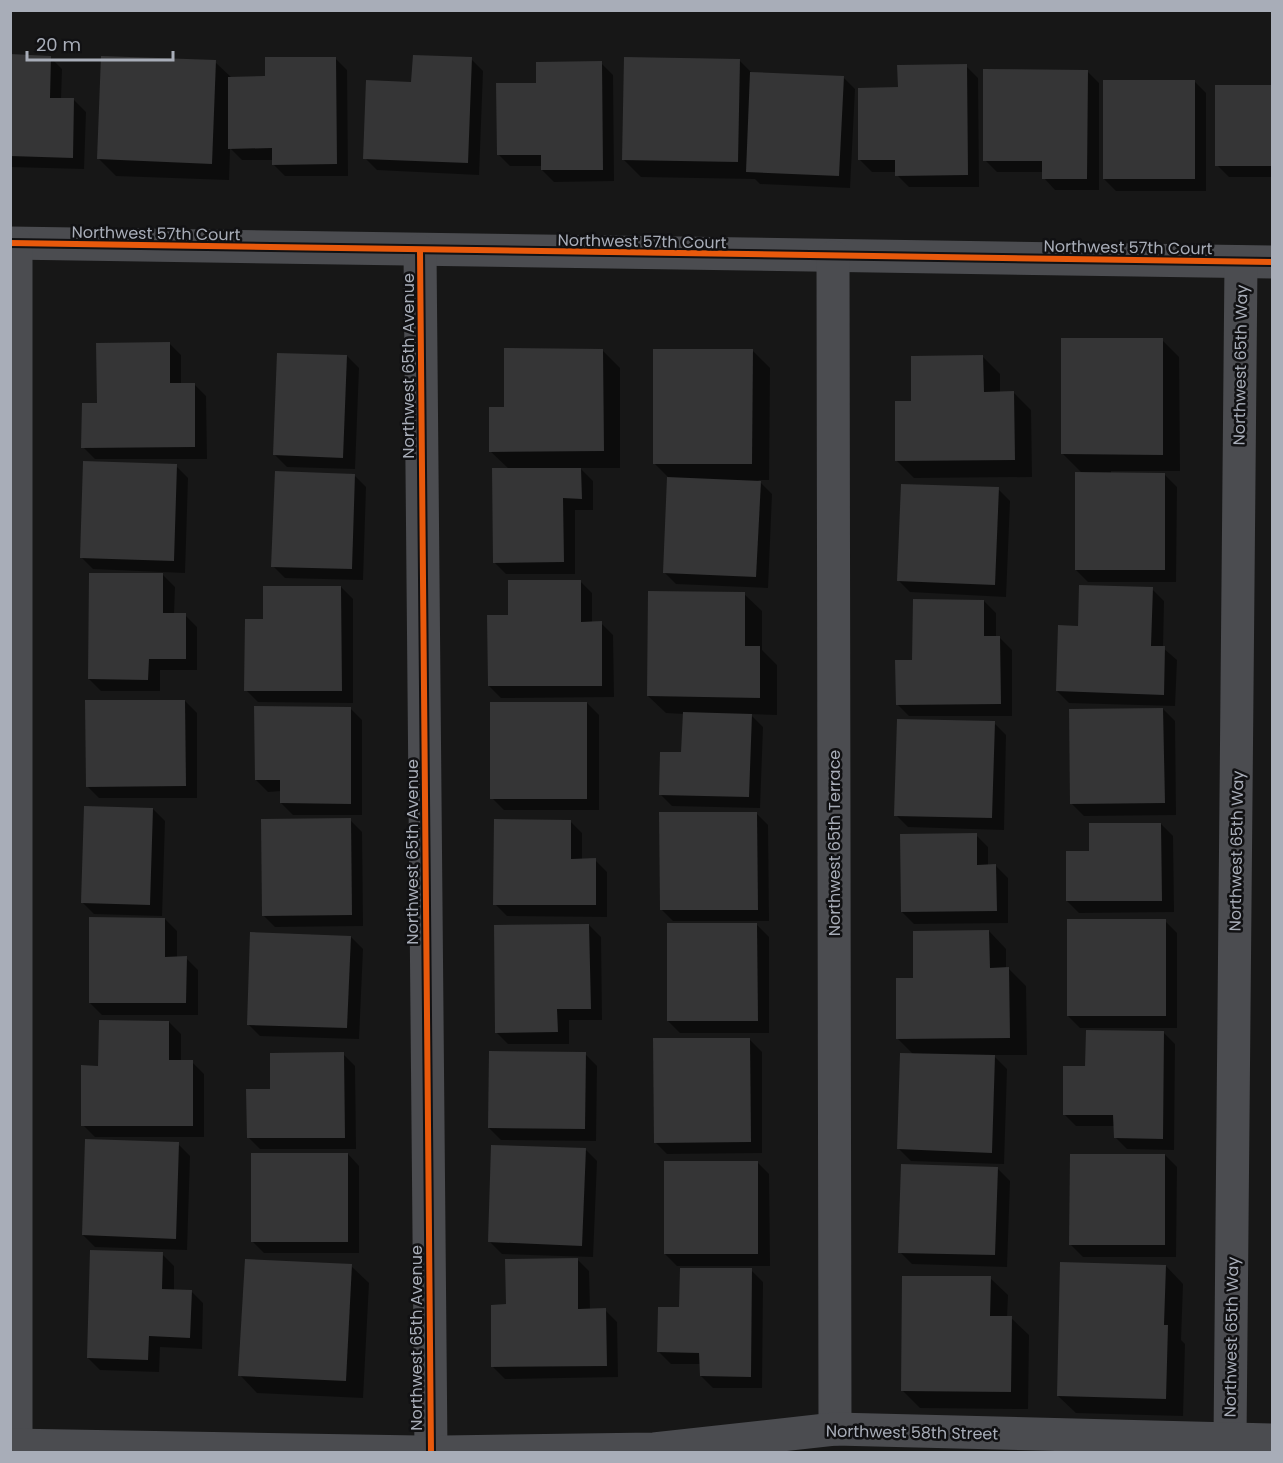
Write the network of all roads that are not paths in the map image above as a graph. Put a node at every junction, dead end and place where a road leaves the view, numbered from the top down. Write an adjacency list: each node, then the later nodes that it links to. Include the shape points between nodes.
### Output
1 (13, 244): 2 (street, Northwest 57th Court); 8 (street)
2 (420, 251): 3 (street, Northwest 57th Court); 10 (street, Northwest 65th Avenue)
3 (832, 257): 4 (street, Northwest 57th Court); 5 (street, Northwest 65th Terrace)
4 (1257, 262): 6 (street, Northwest 65th Way)
5 (835, 1429): 6 (street, Northwest 58th Street); 11 (street, Northwest 58th Street, via 654,1449)
6 (1230, 1440): 7 (street, Northwest 58th Street)
7 (1272, 1440)
8 (13, 1445): 9 (street)
9 (419, 1452)
10 (430, 1452)
11 (444, 1452)

